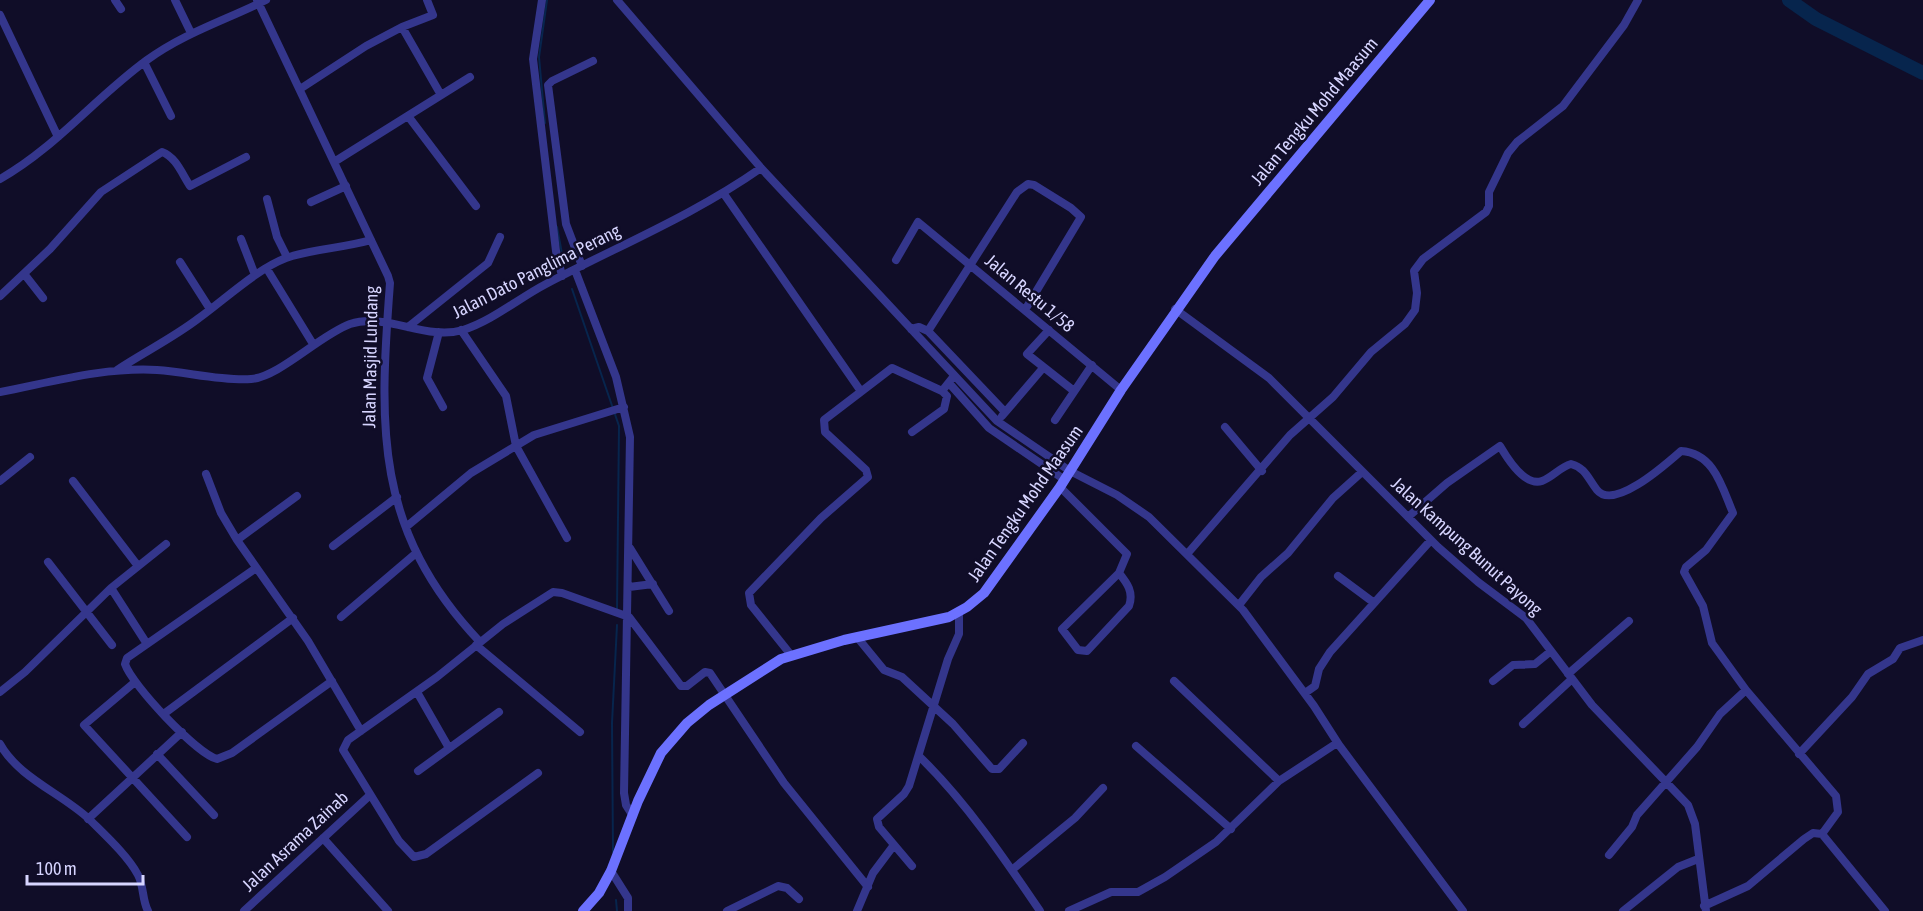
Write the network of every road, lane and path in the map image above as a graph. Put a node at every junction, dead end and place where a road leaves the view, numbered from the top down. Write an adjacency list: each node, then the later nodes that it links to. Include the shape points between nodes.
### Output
1 (115, 0): 9 (street)
2 (175, 0): 12 (street)
3 (427, 0): 11 (street, via 433,15)
4 (542, 0): 41 (street, via 533,59)
5 (617, 0): 23 (street)
6 (1430, 0): 45 (main road, Jalan Tengku Mohd Maasum, via 1244,218)
7 (1638, 0): 67 (street, via 1563,106 1516,142 1490,192 1486,212 1423,259 1414,272 1415,310 1405,324 1371,352)
8 (261, 1): 12 (street); 16 (street, Jalan Masjid Lundang)
9 (121, 9)
10 (0, 15): 20 (street)
11 (402, 27): 16 (street, via 331,66); 17 (street)
12 (191, 33): 14 (street)
13 (593, 61): 37 (street, via 548,86 566,224)
14 (144, 62): 18 (street); 20 (street)
15 (470, 76): 17 (street)
16 (300, 89): 22 (street, Jalan Masjid Lundang)
17 (441, 94): 19 (street)
18 (171, 116)
19 (408, 116): 22 (street); 29 (street)
20 (58, 137): 24 (street)
21 (246, 157): 39 (street, via 190,186 169,154 162,152 101,192)
22 (334, 162): 25 (street, Jalan Masjid Lundang)
23 (761, 168): 26 (street, Jalan Dato Panglima Perang); 49 (street)
24 (0, 178)
25 (346, 186): 28 (street); 32 (street, Jalan Masjid Lundang)
26 (724, 194): 37 (street, Jalan Dato Panglima Perang); 59 (street)
27 (267, 198): 33 (street, via 277,237)
28 (311, 202)
29 (476, 206)
30 (500, 237): 48 (street, via 488,263)
31 (241, 239): 40 (street)
32 (371, 240): 33 (street); 47 (street, Jalan Masjid Lundang, via 390,283)
33 (287, 257): 38 (street)
34 (896, 261): 36 (street, Jalan Restu 1/58, via 918,222)
35 (180, 262): 44 (street)
36 (970, 264): 46 (street, Jalan Restu 1/58); 46 (street, via 1017,192 1028,184 1034,184 1081,217); 52 (street)
37 (578, 268): 41 (street, Jalan Dato Panglima Perang); 65 (street, via 616,377)
38 (267, 269): 40 (street); 54 (street)
39 (25, 275): 42 (street); 43 (street)
40 (255, 275): 44 (street)
41 (562, 276): 50 (street, Jalan Dato Panglima Perang)
42 (0, 296)
43 (43, 298)
44 (210, 309): 57 (street)
45 (1175, 309): 60 (main road, Jalan Tengku Mohd Maasum); 67 (street, Jalan Kampung Bunut Payong, via 1269,378)
46 (1025, 310): 51 (street, Jalan Restu 1/58)
47 (387, 324): 48 (street, Jalan Dato Panglima Perang); 54 (street, Jalan Dato Panglima Perang, via 351,324); 81 (street, Jalan Masjid Lundang, via 383,386 386,447)
48 (408, 327): 53 (street, Jalan Dato Panglima Perang)
49 (911, 329): 52 (street); 58 (street)
50 (461, 330): 53 (street, Jalan Dato Panglima Perang); 72 (street, via 506,396)
51 (1049, 330): 55 (street, Jalan Restu 1/58); 56 (street, via 1027,354)
52 (928, 331): 66 (street)
53 (439, 332): 64 (street, via 427,378)
54 (313, 344): 57 (street, Jalan Dato Panglima Perang, via 254,379)
55 (1092, 365): 60 (street, Jalan Restu 1/58); 63 (street)
56 (1043, 368): 63 (street); 66 (street)
57 (117, 370): 62 (street, Jalan Dato Panglima Perang)
58 (951, 380): 61 (street); 69 (street); 77 (street, via 989,428)
59 (860, 390): 61 (street, via 886,370 896,368); 115 (street, via 822,426 866,470 868,477 821,518 749,593 751,605)
60 (1121, 390): 77 (main road, Jalan Tengku Mohd Maasum)
61 (942, 391): 71 (street, via 947,400 944,409)
62 (0, 392)
63 (1074, 392): 68 (street)
64 (443, 407)
65 (618, 409): 72 (street, via 534,435); 89 (street, via 630,437)
66 (1005, 412): 69 (street)
67 (1309, 418): 74 (street); 75 (street, Jalan Kampung Bunut Payong)
68 (1055, 420)
69 (997, 421): 77 (street)
70 (1225, 427): 74 (street)
71 (912, 432)
72 (516, 446): 83 (street, via 471,473); 84 (street)
73 (30, 457): 78 (street)
74 (1262, 471): 90 (street)
75 (1362, 472): 82 (street, Jalan Kampung Bunut Payong); 101 (street, via 1333,498)
76 (206, 474): 85 (street, via 221,513)
77 (1065, 479): 90 (street, via 1117,495 1149,517); 95 (street, via 1127,554); 104 (main road, Jalan Tengku Mohd Maasum, via 984,593)
78 (0, 481)
79 (73, 481): 93 (street)
80 (297, 496): 85 (street)
81 (397, 497): 83 (street, Jalan Masjid Lundang); 88 (street)
82 (1408, 518): 86 (street, Jalan Kampung Bunut Payong); 121 (street, via 1447,483 1500,446 1518,470 1534,481 1543,481 1571,464 1579,466 1596,490 1608,497 1649,476 1681,451 1697,453 1720,477 1733,513 1684,572 1703,606 1712,643)
83 (406, 527): 91 (street, Jalan Masjid Lundang)
84 (567, 538)
85 (237, 540): 94 (street)
86 (1431, 540): 100 (street); 114 (street, Jalan Kampung Bunut Payong, via 1517,610)
87 (166, 544): 93 (street)
88 (333, 546)
89 (630, 548): 97 (street); 98 (street)
90 (1188, 553): 101 (street)
91 (415, 554): 105 (street); 112 (street, Jalan Masjid Lundang)
92 (48, 562): 102 (street)
93 (138, 566): 99 (street)
94 (256, 568): 107 (street); 111 (street)
95 (1119, 573): 95 (street, via 1129,586 1130,606 1087,651 1078,650 1062,629)
96 (1338, 576): 100 (street)
97 (654, 584): 98 (street); 103 (street)
98 (629, 587): 106 (street)
99 (111, 588): 102 (street); 111 (street)
100 (1373, 602): 125 (street, via 1330,652 1319,669 1315,686)
101 (1239, 605): 125 (street)
102 (87, 611): 113 (street); 122 (street)
103 (669, 612)
104 (959, 613): 109 (main road, Jalan Tengku Mohd Maasum); 126 (street, via 959,634)
105 (341, 616)
106 (629, 616): 112 (street, via 553,592); 124 (street, via 678,684 687,686 708,672); 149 (street, via 624,793)
107 (293, 618): 117 (street); 128 (street)
108 (1629, 621): 116 (street)
109 (857, 637): 115 (main road, Jalan Tengku Mohd Maasum); 126 (street, via 884,670 902,677)
110 (1923, 640): 139 (street, via 1900,648 1893,659 1868,674)
111 (147, 644): 120 (street, via 127,658 125,664)
112 (478, 644): 123 (street); 132 (street, Jalan Masjid Lundang)
113 (112, 645)
114 (1551, 651): 116 (street, Jalan Kampung Bunut Payong); 119 (street, via 1536,663 1513,665)
115 (791, 655): 124 (main road, Jalan Tengku Mohd Maasum)
116 (1570, 677): 129 (street); 145 (street, Jalan Kampung Bunut Payong, via 1592,705)
117 (332, 681): 130 (street); 131 (street, via 224,758 210,757)
118 (1174, 681): 144 (street)
119 (1493, 681)
120 (135, 682): 128 (street); 143 (street, via 84,725)
121 (1746, 690): 139 (street); 145 (street, via 1720,714)
122 (0, 692)
123 (417, 692): 130 (street); 137 (street)
124 (725, 693): 149 (main road, Jalan Tengku Mohd Maasum, via 668,744 649,775); 161 (street, via 784,783)
125 (1305, 693): 134 (street)
126 (934, 707): 133 (street, via 992,770 999,769); 140 (street)
127 (499, 712): 137 (street)
128 (165, 713): 131 (street)
129 (1522, 724)
130 (361, 731): 147 (street, via 348,740 343,750)
131 (182, 732): 138 (street)
132 (580, 732)
133 (1023, 743)
134 (1337, 743): 144 (street); 173 (street)
135 (0, 744): 150 (street, via 33,779)
136 (1136, 746): 151 (street)
137 (449, 748): 141 (street)
138 (157, 754): 143 (street); 148 (street)
139 (1799, 754): 152 (street, via 1836,796 1838,812)
140 (920, 757): 155 (street, via 904,794 878,819 879,827); 159 (street)
141 (418, 771)
142 (538, 773): 147 (street, via 419,857 402,845)
143 (132, 778): 150 (street); 153 (street)
144 (1279, 781): 151 (street)
145 (1667, 781): 156 (street); 157 (street, Jalan Kampung Bunut Payong, via 1692,815)
146 (1103, 788): 159 (street, via 1075,818)
147 (369, 796): 154 (street, Jalan Asrama Zainab)
148 (214, 815)
149 (633, 816): 160 (main road, Jalan Tengku Mohd Maasum)
150 (88, 819): 164 (street, via 136,873)
151 (1230, 829): 172 (street, via 1165,878 1138,892 1111,892)
152 (1822, 834): 163 (street, via 1813,833 1748,886); 175 (street)
153 (187, 837)
154 (323, 838): 165 (street, Jalan Asrama Zainab); 166 (street)
155 (894, 845): 158 (street); 161 (street)
156 (1609, 855)
157 (1698, 859): 163 (street, Jalan Kampung Bunut Payong); 174 (street, via 1678,867)
158 (912, 866)
159 (1013, 869): 171 (street)
160 (611, 871): 167 (main road, Jalan Tengku Mohd Maasum); 168 (street, via 624,888)
161 (868, 886): 170 (street)
162 (799, 899): 169 (street, via 787,888 778,886)
163 (1705, 908)
164 (148, 911)
165 (244, 911)
166 (388, 911)
167 (583, 911)
168 (628, 911)
169 (727, 911)
170 (857, 911)
171 (1040, 911)
172 (1069, 911)
173 (1463, 911)
174 (1623, 911)
175 (1885, 911)

